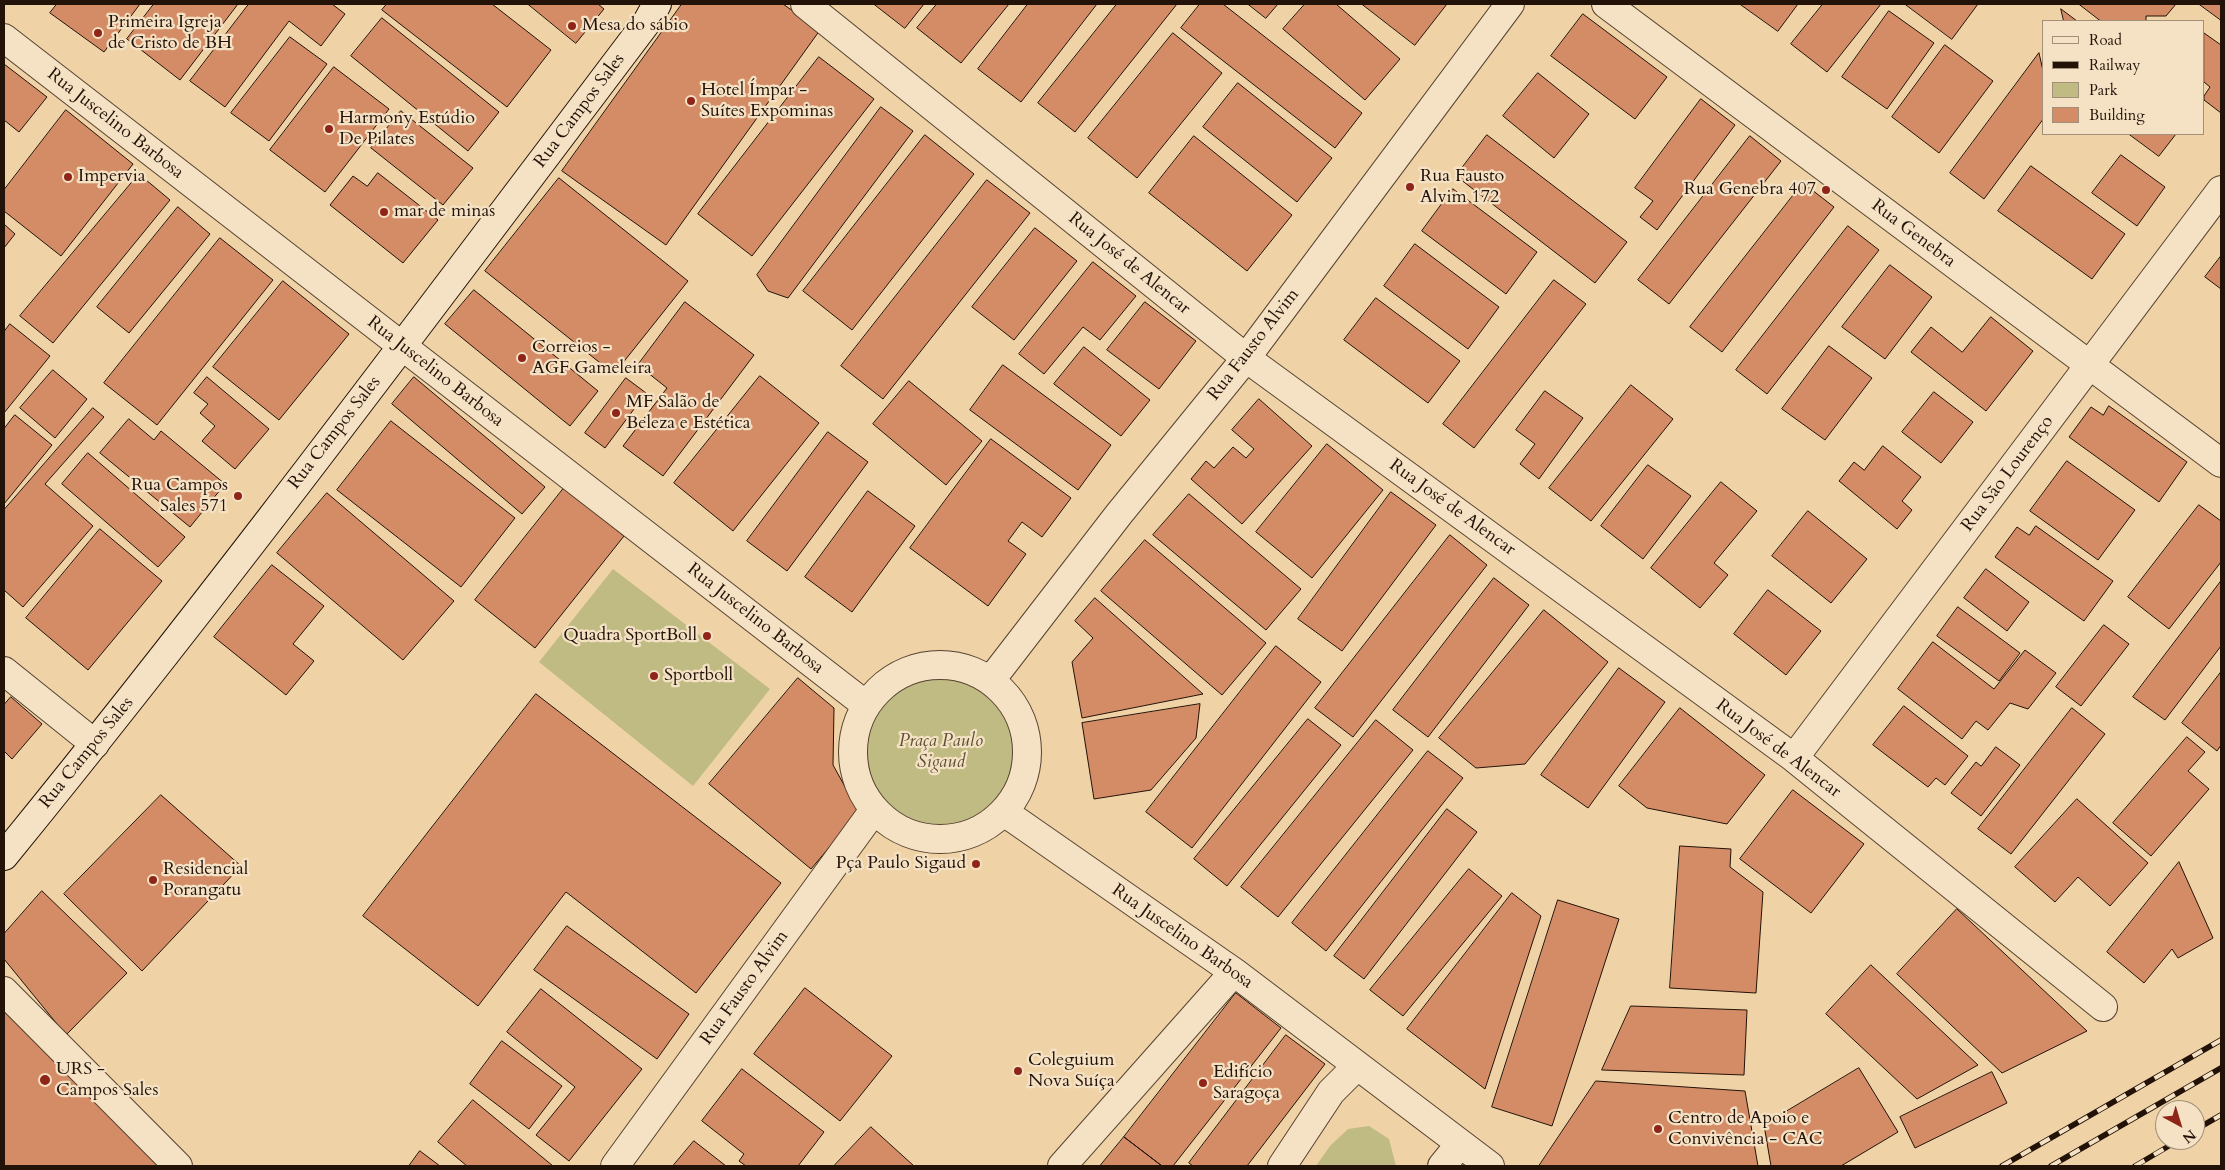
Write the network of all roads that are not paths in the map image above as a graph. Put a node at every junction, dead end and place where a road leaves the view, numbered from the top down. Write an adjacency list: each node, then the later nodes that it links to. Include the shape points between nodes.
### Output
1 (657, 4): 7 (street, Rua Campos Sales, via 647,22)
2 (805, 4): 8 (street, Rua José de Alencar)
3 (1510, 4): 8 (street, Rua Fausto Alvim)
4 (1606, 4): 9 (street, Rua Genebra)
5 (4, 38): 7 (street, Rua Juscelino Barbosa)
6 (2221, 190): 9 (street, Rua São Lourenço)
7 (401, 346): 13 (street, Rua Juscelino Barbosa); 14 (street, Rua Campos Sales)
8 (1246, 358): 12 (street, Rua Fausto Alvim); 15 (street, Rua José de Alencar)
9 (2090, 365): 10 (street, Rua Genebra); 15 (street, Rua São Lourenço)
10 (2221, 463)
11 (4, 671): 14 (street)
12 (991, 680): 13 (street, via 965,668 937,664 910,670 885,684); 17 (street, via 1012,701 1025,728 1028,758 1020,787)
13 (866, 705): 16 (street, via 856,726 852,748 854,770)
14 (95, 744): 18 (street, Rua Campos Sales)
15 (1794, 758): 21 (street, Rua José de Alencar)
16 (874, 810): 17 (street, via 897,828 924,838 953,838 980,830); 25 (street, Rua Fausto Alvim)
17 (1004, 812): 19 (street, Rua Juscelino Barbosa)
18 (4, 856)
19 (1234, 972): 22 (street, Rua Juscelino Barbosa); 26 (street)
20 (4, 991): 24 (street)
21 (2103, 1007)
22 (1357, 1066): 23 (street, Rua Juscelino Barbosa); 27 (street, via 1331,1092)
23 (1460, 1144): 28 (street); 29 (street, Rua Juscelino Barbosa)
24 (178, 1166)
25 (615, 1166)
26 (1062, 1166)
27 (1282, 1166)
28 (1442, 1166)
29 (1490, 1166)

